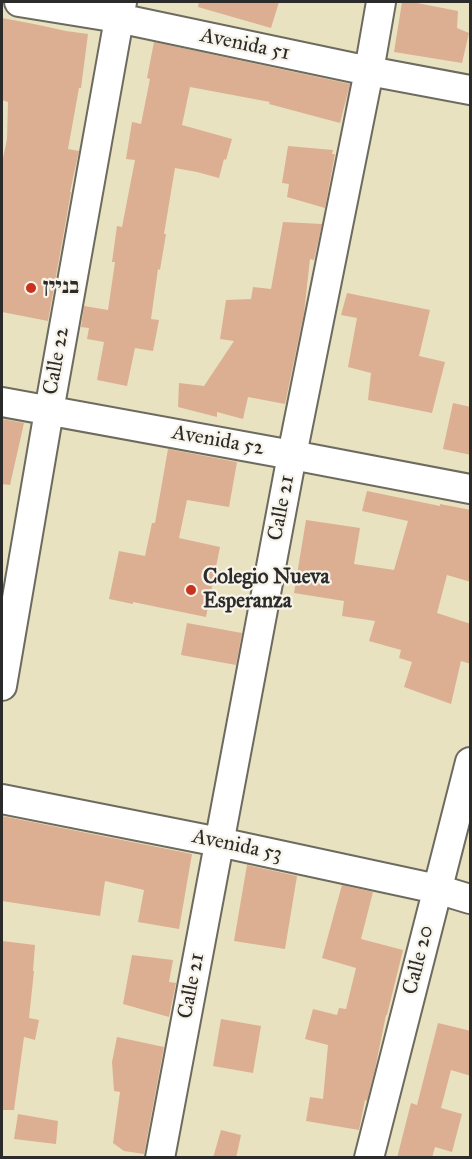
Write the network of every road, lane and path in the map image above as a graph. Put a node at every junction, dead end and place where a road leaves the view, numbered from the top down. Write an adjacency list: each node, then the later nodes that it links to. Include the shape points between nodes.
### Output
1 (19, 2): 3 (street, Avenida 51)
2 (381, 2): 4 (street, Calle 21)
3 (120, 10): 4 (street, Avenida 51); 7 (street, Calle 22)
4 (369, 71): 5 (street, Avenida 51); 8 (street, Calle 21)
5 (471, 90)
6 (2, 402): 7 (street, Avenida 52)
7 (49, 411): 8 (street, Avenida 52); 10 (street, Calle 22)
8 (292, 455): 9 (street, Avenida 52); 13 (street, Calle 21)
9 (471, 489)
10 (2, 686)
11 (471, 762): 14 (street, Calle 20)
12 (2, 799): 13 (street, Avenida 53)
13 (219, 842): 14 (street, Avenida 53); 16 (street, Calle 21)
14 (437, 889): 15 (street, Avenida 53); 17 (street, Calle 20)
15 (471, 899)
16 (160, 1158)
17 (369, 1158)

